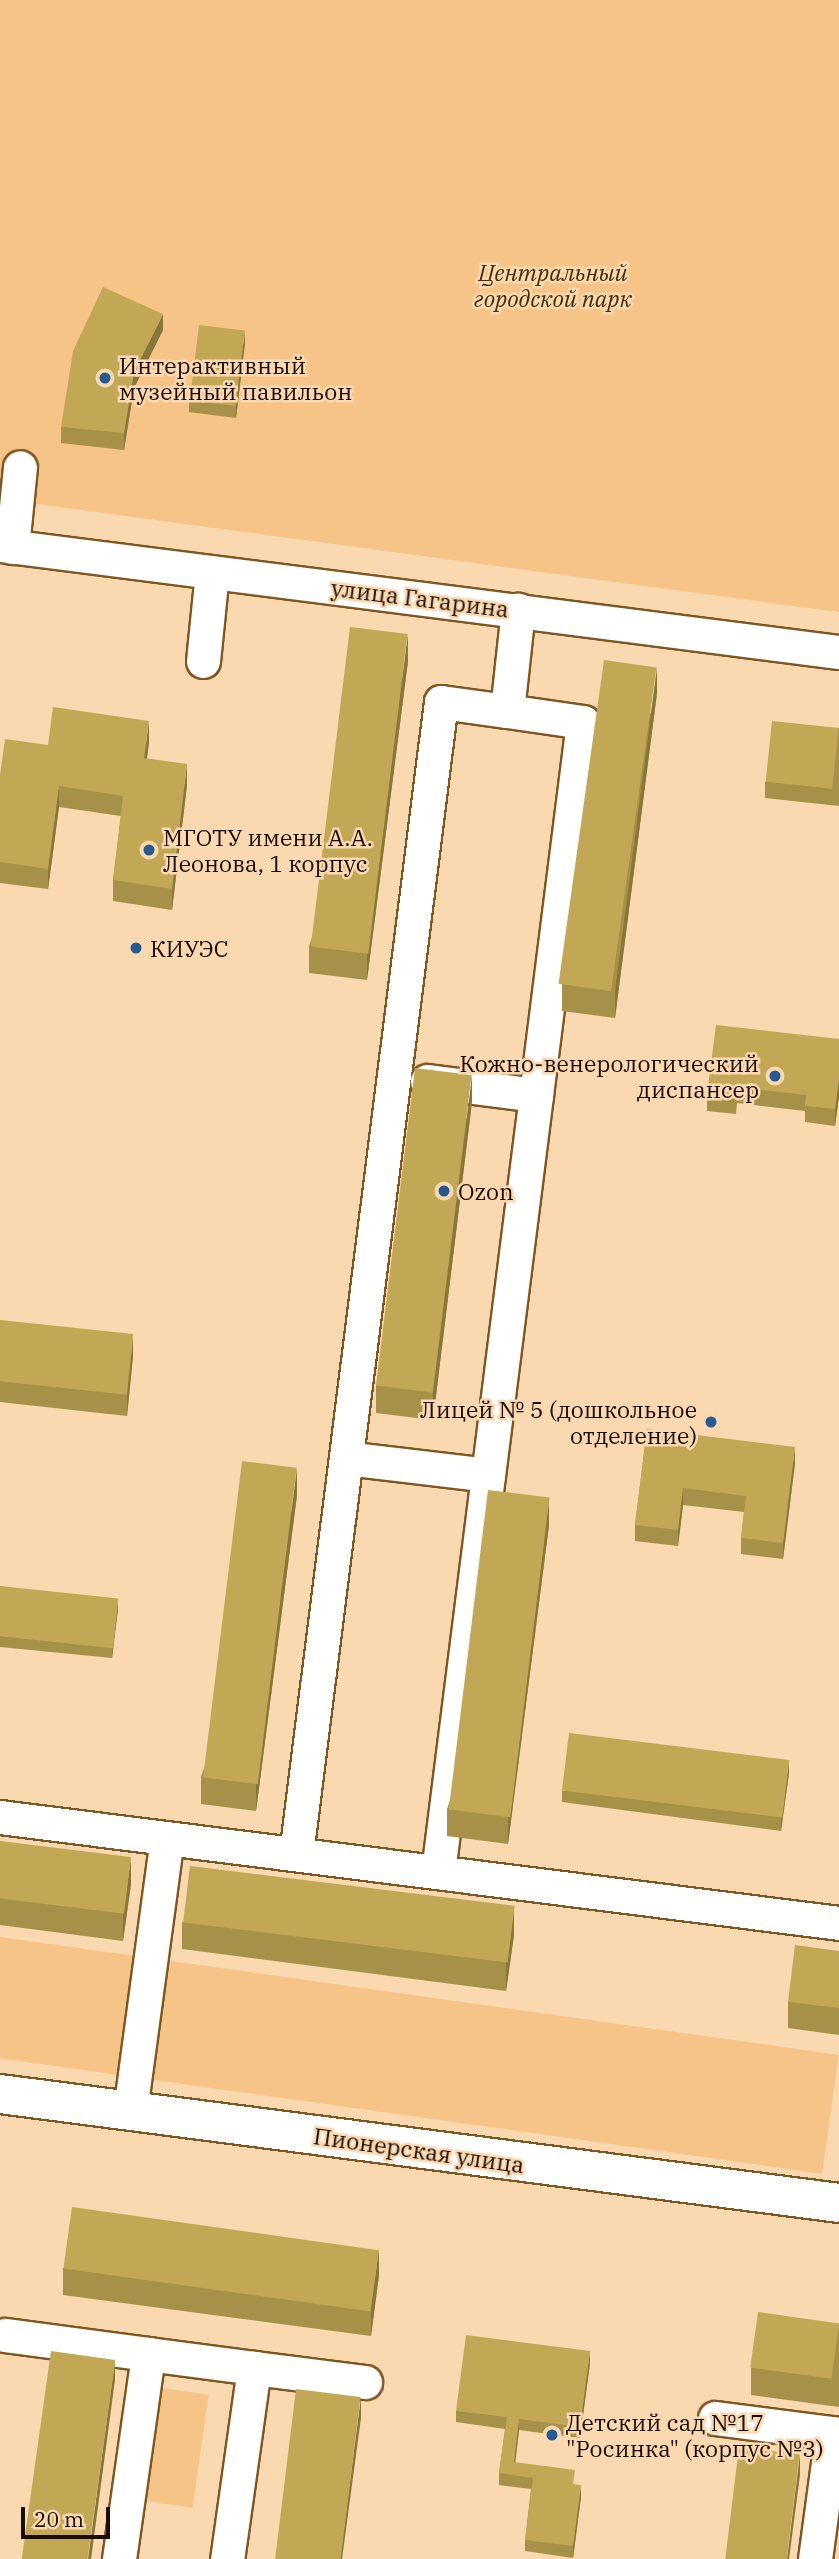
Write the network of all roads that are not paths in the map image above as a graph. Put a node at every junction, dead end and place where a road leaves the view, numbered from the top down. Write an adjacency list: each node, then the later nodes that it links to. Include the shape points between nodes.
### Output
1 (20, 467): 2 (street)
2 (6, 546): 3 (street, улица Гагарина)
3 (212, 572): 4 (street, улица Гагарина); 6 (street)
4 (518, 610): 5 (street, улица Гагарина); 7 (street)
5 (839, 652)
6 (203, 661)
7 (508, 711): 8 (street, via 441,702); 9 (street, via 583,722)
8 (394, 1076): 9 (street); 10 (street)
9 (536, 1096): 11 (street)
10 (346, 1458): 11 (street); 14 (street)
11 (488, 1475): 15 (street)
12 (0, 1817): 13 (street)
13 (167, 1838): 14 (street); 18 (street)
14 (296, 1854): 15 (street)
15 (438, 1872): 16 (street)
16 (839, 1923)
17 (0, 2094): 18 (main road, Пионерская улица)
18 (130, 2111): 19 (main road, Пионерская улица)
19 (839, 2203)
20 (5, 2335): 21 (street)
21 (148, 2354): 22 (street); 26 (street)
22 (254, 2368): 23 (street); 27 (street)
23 (365, 2382)
24 (715, 2418): 25 (street)
25 (835, 2433): 28 (street)
26 (119, 2559)
27 (227, 2559)
28 (816, 2559)

